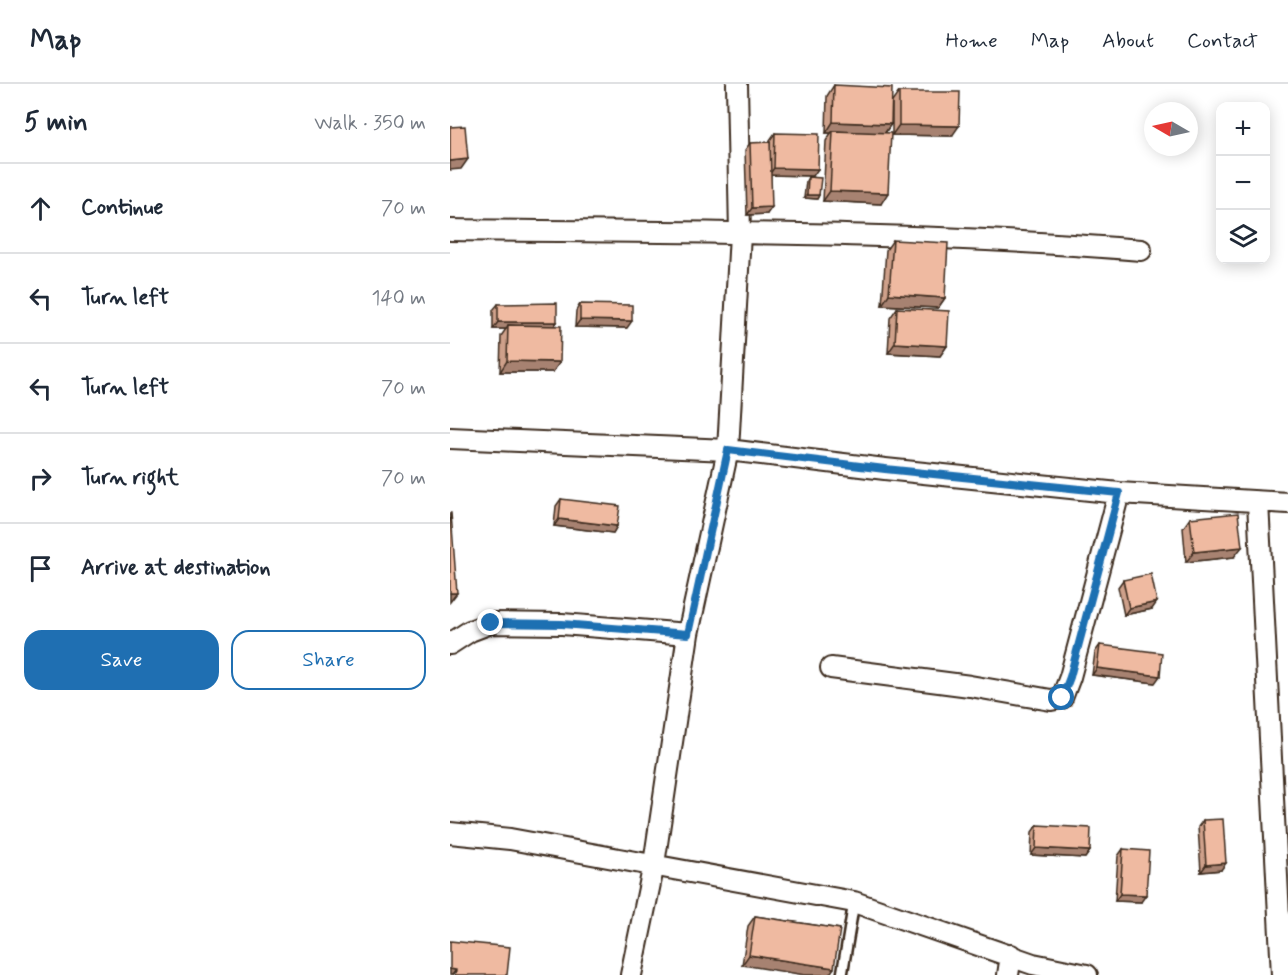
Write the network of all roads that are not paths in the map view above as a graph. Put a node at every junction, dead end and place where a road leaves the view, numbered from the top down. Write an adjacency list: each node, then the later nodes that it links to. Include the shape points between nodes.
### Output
1 (737, 84): 3 (street)
2 (450, 230): 3 (street)
3 (740, 234): 4 (street, via 1037,242); 6 (street)
4 (1142, 250)
5 (450, 438): 6 (street)
6 (728, 450): 7 (street); 10 (street)
7 (1119, 493): 8 (street); 12 (street, via 1062,698 1051,700)
8 (1258, 502): 9 (street); 21 (street)
9 (1288, 503)
10 (688, 634): 11 (street, via 491,623); 14 (street)
11 (450, 644)
12 (831, 668)
13 (450, 833): 14 (street, via 510,839)
14 (654, 864): 15 (street); 17 (street)
15 (854, 902): 16 (street); 18 (lane)
16 (1011, 955): 19 (street); 20 (street, via 1033,964)
17 (631, 975)
18 (842, 975)
19 (1008, 975)
20 (1087, 975)
21 (1282, 975)

